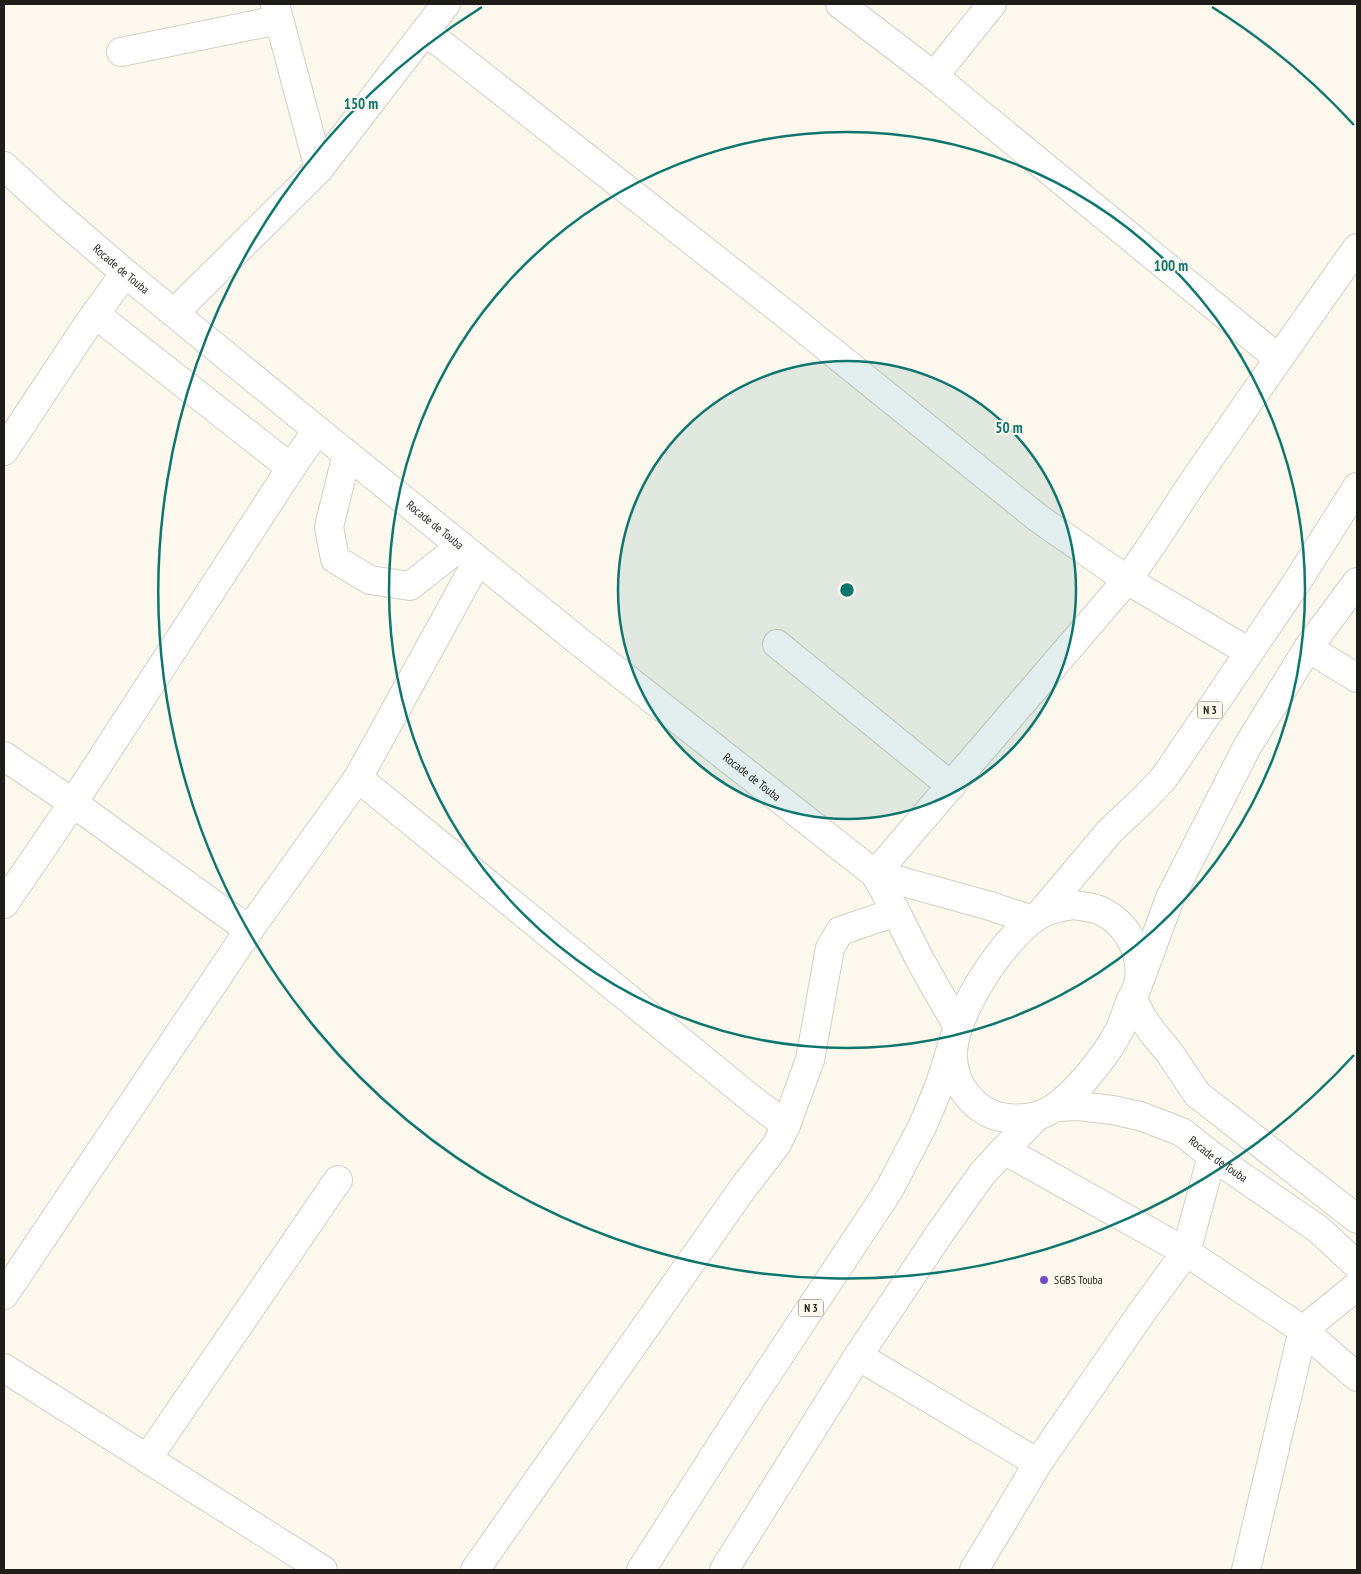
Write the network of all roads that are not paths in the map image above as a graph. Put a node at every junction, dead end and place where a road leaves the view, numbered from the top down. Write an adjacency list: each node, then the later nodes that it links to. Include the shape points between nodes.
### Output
1 (446, 4): 5 (street)
2 (840, 4): 7 (street)
3 (992, 4): 7 (street)
4 (276, 12): 6 (street); 9 (street)
5 (424, 31): 9 (street); 21 (street, via 793,320 1038,518)
6 (121, 52)
7 (934, 76): 14 (street)
8 (4, 166): 11 (street, Rocade de Touba)
9 (319, 169): 12 (street)
10 (1357, 248): 14 (street)
11 (125, 273): 12 (street, Rocade de Touba); 13 (street)
12 (174, 313): 15 (street, Rocade de Touba)
13 (95, 314): 16 (street); 18 (street)
14 (1279, 359): 21 (street)
15 (317, 430): 17 (street, Rocade de Touba); 18 (street)
16 (4, 451)
17 (347, 454): 20 (street, Rocade de Touba); 20 (street, via 329,527 335,559 370,580 410,586)
18 (291, 468): 30 (street)
19 (1357, 488): 25 (street, N 3)
20 (470, 553): 28 (street); 31 (street, Rocade de Touba)
21 (1127, 580): 25 (street); 29 (street)
22 (1357, 582): 24 (street)
23 (777, 644): 29 (street)
24 (1308, 648): 26 (street); 36 (street, via 1247,747 1180,877)
25 (1249, 652): 34 (street, N 3, via 1164,778 1110,831)
26 (1357, 678)
27 (4, 756): 30 (street)
28 (358, 778): 35 (street); 39 (street)
29 (951, 786): 31 (street)
30 (73, 803): 32 (street); 35 (street)
31 (875, 874): 33 (street, Rocade de Touba); 34 (street, Rocade de Touba)
32 (4, 904)
33 (896, 912): 37 (street, Rocade de Touba); 39 (street, via 840,931 830,948 810,1060)
34 (1036, 917): 36 (street, via 1056,908 1073,906 1087,907 1113,918 1123,927 1137,953 1139,969); 37 (street, via 1003,948 984,975)
35 (250, 930): 47 (street)
36 (1135, 991): 38 (street, via 1121,1027 1107,1050 1086,1077); 43 (street, via 1142,1017 1197,1094)
37 (957, 1030): 38 (street, Rocade de Touba, via 953,1045 955,1072 970,1099 999,1117 1016,1119); 56 (street, N 3, via 923,1125 889,1190)
38 (1046, 1111): 40 (street); 41 (street, Rocade de Touba, via 1092,1108 1140,1116 1182,1132)
39 (786, 1125): 55 (street, via 777,1144)
40 (1004, 1150): 44 (street); 49 (street, via 945,1225)
41 (1212, 1156): 44 (street); 45 (street, Rocade de Touba, via 1318,1230)
42 (338, 1180): 52 (street)
43 (1357, 1219)
44 (1186, 1252): 48 (street); 53 (street)
45 (1357, 1265)
46 (1357, 1286): 48 (street)
47 (4, 1295)
48 (1303, 1330): 51 (street); 59 (street)
49 (858, 1356): 53 (street); 57 (street)
50 (4, 1368): 52 (street)
51 (1357, 1376)
52 (147, 1459): 54 (street)
53 (1038, 1463): 58 (street)
54 (323, 1570)
55 (474, 1570)
56 (641, 1570)
57 (724, 1570)
58 (974, 1570)
59 (1246, 1570)

